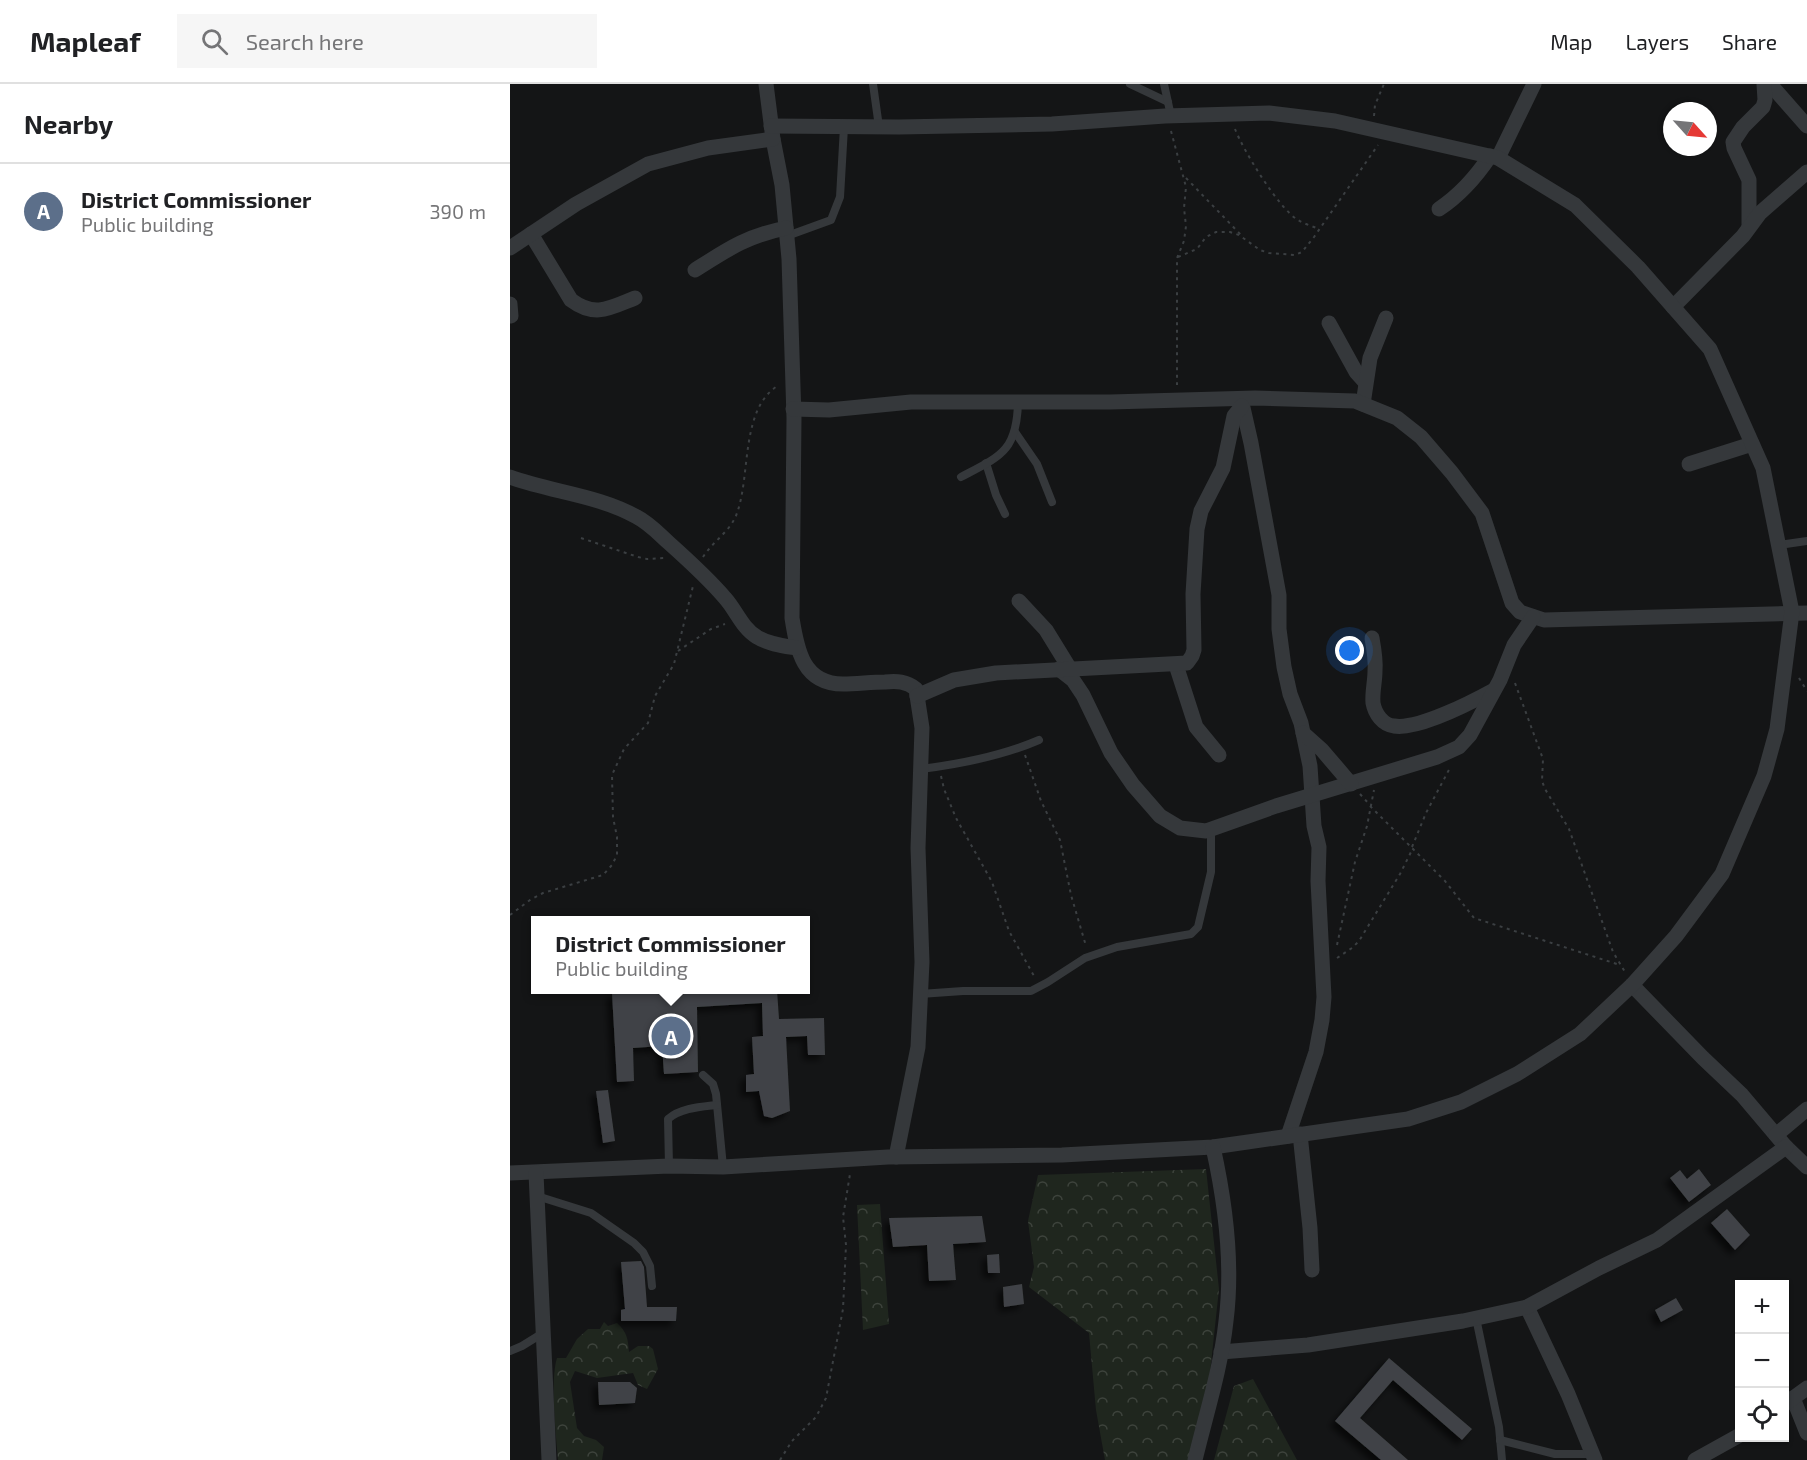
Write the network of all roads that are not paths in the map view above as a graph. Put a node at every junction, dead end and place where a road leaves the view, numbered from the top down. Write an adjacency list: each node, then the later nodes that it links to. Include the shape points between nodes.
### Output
1 (766, 84): 12 (street)
2 (873, 84): 11 (lane)
3 (1130, 84): 8 (lane)
4 (1164, 84): 8 (lane)
5 (1534, 84): 13 (street)
6 (1764, 84): 16 (street, via 1763,107 1733,142 1749,180)
7 (1770, 84): 9 (street)
8 (1168, 111): 11 (street, via 1052,124); 13 (street, via 1269,113 1335,121)
9 (1807, 126)
10 (844, 127): 11 (street); 12 (street); 17 (lane, via 840,197 831,220)
11 (879, 127)
12 (772, 132): 17 (street); 18 (street, via 648,164)
13 (1494, 157): 15 (street, via 1453,200); 22 (street, via 1575,205)
14 (1807, 172): 16 (street)
15 (1439, 209)
16 (1749, 226): 22 (street)
17 (786, 232): 20 (street, via 762,233 737,243); 29 (street)
18 (531, 234): 19 (street); 21 (street, via 571,300 580,307 604,310)
19 (510, 248)
20 (695, 270)
21 (635, 298)
22 (1673, 307): 31 (street, via 1710,349)
23 (1386, 318): 25 (street)
24 (1329, 324): 25 (street)
25 (1365, 382): 28 (street)
26 (1018, 402): 27 (street); 29 (street, via 911,402 829,410); 30 (lane)
27 (1241, 402): 28 (street); 45 (street, via 1234,416 1223,468 1201,510 1197,529 1194,650 1186,663); 49 (street, via 1279,595 1284,667)
28 (1363, 404): 42 (street, via 1397,418 1421,437 1452,473 1482,513 1512,603 1520,612)
29 (793, 409): 44 (street, via 792,618)
30 (1015, 432): 32 (lane, via 1005,450); 36 (lane, via 1037,464)
31 (1752, 444): 33 (street); 39 (street, via 1763,468)
32 (986, 464): 35 (lane); 37 (lane)
33 (1689, 464)
34 (510, 477): 44 (street, via 603,502 638,517 697,569 756,637)
35 (962, 477)
36 (1052, 502)
37 (1005, 513)
38 (1807, 541): 39 (lane)
39 (1779, 546): 41 (street)
40 (1019, 601): 46 (street, via 1046,630)
41 (1799, 612): 42 (street, via 1544,620); 56 (street, via 1777,729 1747,819 1722,874)
42 (1533, 617): 47 (street, via 1514,645)
43 (1372, 638): 47 (street, via 1376,672 1373,705 1387,725 1396,727 1455,711)
44 (796, 648): 48 (street, via 804,664 822,680 841,684 900,681 916,689)
45 (1176, 665): 46 (street); 51 (street, via 1196,727)
46 (1065, 669): 48 (street, via 954,680); 55 (street, via 1083,695 1111,753 1160,816 1180,828)
47 (1494, 690): 53 (street, via 1470,735 1459,747 1437,758)
48 (917, 696): 52 (street, via 922,728)
49 (1303, 733): 53 (street); 54 (street)
50 (1039, 740): 52 (lane, via 1002,754)
51 (1220, 755)
52 (921, 768): 57 (street)
53 (1350, 784): 54 (street)
54 (1312, 796): 55 (street); 61 (street, via 1319,847 1324,997 1316,1052)
55 (1211, 829): 57 (lane, via 1211,872 1194,932 1117,947 1089,957 1031,991)
56 (1634, 984): 61 (street, via 1580,1034 1461,1102 1408,1119); 62 (street)
57 (920, 994): 64 (street, via 918,1047)
58 (703, 1075): 59 (lane, via 713,1084)
59 (717, 1106): 65 (lane, via 682,1111 668,1119); 66 (lane)
60 (1806, 1111): 62 (street)
61 (1294, 1135): 63 (street); 71 (street, via 1310,1228)
62 (1781, 1141): 67 (street); 73 (street, via 1658,1240)
63 (1213, 1147): 64 (street, via 1062,1155); 77 (street, via 1225,1215 1227,1260)
64 (896, 1157): 66 (street)
65 (669, 1167): 66 (street); 69 (street)
66 (723, 1167)
67 (1807, 1167)
68 (510, 1173): 69 (street)
69 (537, 1173): 70 (street)
70 (537, 1196): 72 (lane, via 591,1213 634,1243 650,1266); 75 (street)
71 (1311, 1270)
72 (652, 1286)
73 (1527, 1307): 74 (street); 83 (street)
74 (1476, 1318): 77 (street, via 1308,1345); 82 (lane)
75 (543, 1333): 76 (lane); 84 (street)
76 (510, 1351)
77 (1221, 1352): 85 (street)
78 (1807, 1388): 79 (street)
79 (1789, 1401): 80 (street)
80 (1806, 1430)
81 (1735, 1438): 87 (street)
82 (1500, 1440): 83 (lane, via 1556,1454); 86 (lane)
83 (1593, 1457)
84 (549, 1460)
85 (1195, 1460)
86 (1502, 1460)
87 (1695, 1460)

